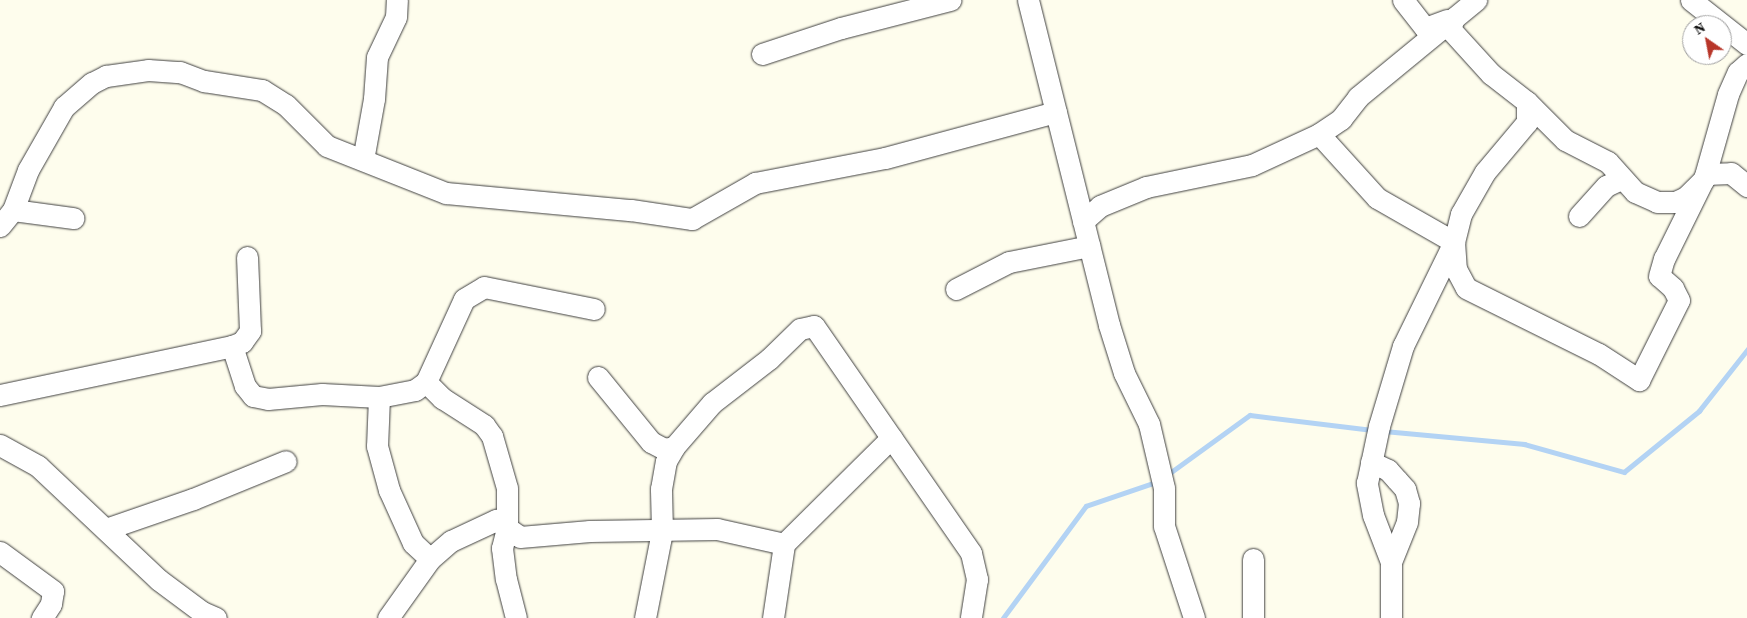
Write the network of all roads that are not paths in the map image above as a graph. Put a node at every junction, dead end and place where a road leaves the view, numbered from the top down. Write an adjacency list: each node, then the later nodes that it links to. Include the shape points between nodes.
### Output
1 (396, 0): 14 (street, via 396,17 377,57 374,99)
2 (950, 0): 9 (street, via 841,28)
3 (1028, 0): 12 (street)
4 (1403, 0): 7 (street, via 1425,28)
5 (1476, 0): 7 (street)
6 (1691, 0): 8 (street)
7 (1454, 18): 11 (street, via 1450,29 1491,74); 13 (street, via 1358,97 1340,119)
8 (1747, 44)
9 (762, 54)
10 (1747, 64): 16 (street, via 1738,72 1728,94)
11 (1527, 102): 15 (street, via 1565,140 1608,162); 23 (street, via 1527,122 1485,172 1461,214)
12 (1056, 112): 14 (street, via 885,158 755,183 692,219 446,193); 21 (street)
13 (1319, 134): 21 (street, via 1252,165 1146,187 1100,206); 23 (street, via 1377,198)
14 (363, 160): 18 (street, via 327,146 286,105 262,90 204,80 180,72 148,70 106,76 92,83 64,107 28,170)
15 (1621, 179): 16 (street, via 1636,192 1657,202 1674,202 1686,197); 19 (street, via 1606,186)
16 (1704, 180): 17 (street, via 1706,174 1731,173); 23 (street, via 1664,259 1659,276 1673,288 1679,300 1639,380 1599,354 1466,288 1456,269)
17 (1747, 186)
18 (13, 210): 20 (street); 22 (street)
19 (1580, 216)
20 (73, 218)
21 (1083, 221): 24 (street)
22 (0, 226)
23 (1454, 242): 37 (street, via 1403,346)
24 (1089, 246): 26 (street, via 1009,262); 53 (street, via 1124,373 1149,424 1162,481 1164,526)
25 (247, 257): 28 (street, via 250,331 242,342)
26 (956, 289)
27 (594, 309): 30 (street, via 484,287 471,292 456,312 442,352)
28 (232, 346): 31 (street); 32 (street, via 246,386 253,396 268,400 322,394)
29 (598, 377): 35 (street, via 651,442 664,449)
30 (426, 382): 32 (street, via 415,390); 39 (street, via 442,398 484,425 492,436 507,488)
31 (0, 395)
32 (379, 397): 43 (street, via 377,446 389,490 412,543)
33 (891, 438): 35 (street, via 814,326 800,329 769,359 712,403); 41 (street); 52 (street, via 971,553 977,579)
34 (0, 445): 38 (street, via 38,466)
35 (674, 447): 40 (street, via 666,461 661,489)
36 (286, 461): 38 (street, via 193,499)
37 (1371, 462): 45 (street, via 1367,483 1373,515); 45 (street, via 1388,470 1404,489 1409,503 1407,522)
38 (106, 528): 47 (street, via 159,580 202,612)
39 (507, 528): 40 (street, via 520,537 590,531); 43 (street, via 496,520 451,541); 49 (street, via 502,548)
40 (662, 532): 41 (street, via 717,529); 50 (street)
41 (784, 544): 51 (street)
42 (0, 552): 46 (street, via 53,591 51,604)
43 (430, 559): 48 (street)
44 (1253, 559): 54 (street)
45 (1391, 562): 55 (street)
46 (42, 618)
47 (216, 618)
48 (388, 618)
49 (516, 618)
50 (645, 618)
51 (772, 618)
52 (971, 618)
53 (1194, 618)
54 (1253, 618)
55 (1391, 618)

